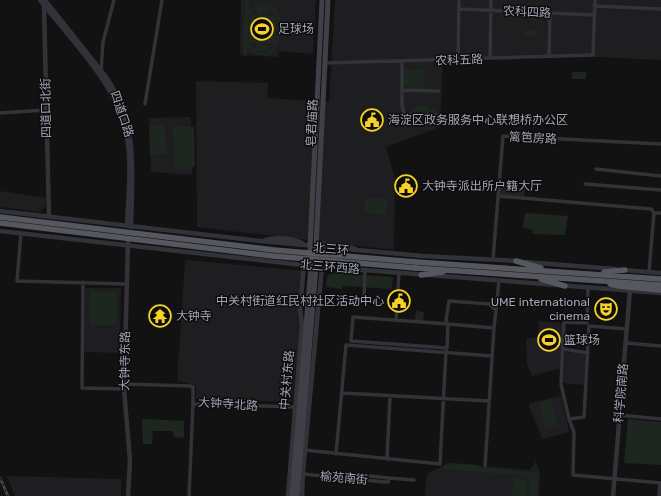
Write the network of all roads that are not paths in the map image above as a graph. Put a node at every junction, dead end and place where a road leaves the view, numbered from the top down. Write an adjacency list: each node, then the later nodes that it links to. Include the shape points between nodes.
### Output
1 (40, 0): 9 (street, 四道口路)
2 (114, 0): 21 (street, via 103,42)
3 (162, 0): 24 (street)
4 (322, 0): 48 (main road, 皂君庙路)
5 (328, 0): 20 (main road, 皂君庙路)
6 (459, 0): 11 (street)
7 (491, 0): 13 (street)
8 (595, 0): 10 (street)
9 (44, 2): 21 (street, 四道口路); 25 (street, 四道口北街); 41 (street, 四道口路, via 99,74 117,105 128,146)
10 (594, 6): 12 (street); 15 (street)
11 (459, 9): 13 (street, 农科四路); 18 (street)
12 (661, 9)
13 (490, 10): 14 (street, 农科四路); 17 (street)
14 (550, 13): 15 (street, 农科四路); 16 (street)
15 (594, 15): 16 (street, 农科五路, via 593,55)
16 (549, 56): 17 (street, 农科五路)
17 (490, 58): 18 (street, 农科五路)
18 (458, 60): 19 (street, 农科五路)
19 (402, 62): 20 (street, 农科五路); 22 (street)
20 (325, 63): 46 (main road, 皂君庙路)
21 (101, 70): 41 (street, 四道口路, via 119,100 131,142 133,158)
22 (402, 90): 23 (street); 27 (street, via 404,114)
23 (439, 91)
24 (145, 104)
25 (46, 110): 26 (street); 38 (street, 四道口北街)
26 (0, 113)
27 (436, 115)
28 (661, 144): 33 (street, 篱笆房路, via 503,136)
29 (596, 169): 30 (street)
30 (661, 176)
31 (585, 184): 32 (street)
32 (661, 190)
33 (498, 196): 35 (street, via 651,209); 55 (street, 篱笆房路)
34 (0, 211): 38 (street)
35 (654, 213): 36 (street); 66 (street)
36 (661, 213)
37 (0, 217): 58 (highway, 北三环, bridge)
38 (49, 217): 39 (street)
39 (92, 222): 41 (street); 45 (street)
40 (0, 223): 58 (highway, 北三环, bridge, via 273,256)
41 (129, 226): 43 (street); 47 (street, 大钟寺东路)
42 (0, 230): 44 (street, 北三环西路)
43 (164, 230): 48 (street, 北三环西路, via 261,241 271,238 299,240); 49 (street)
44 (21, 233): 45 (street, 北三环西路); 74 (street, via 17,281)
45 (89, 240): 47 (street, 北三环西路)
46 (316, 244): 48 (street, 北三环西路); 50 (street, 北三环西路); 51 (street, via 348,246); 53 (main road, 皂君庙路)
47 (128, 245): 49 (street, 北三环西路); 75 (street, 大钟寺东路)
48 (308, 246): 52 (street, 中关村东路); 53 (main road, 皂君庙路)
49 (162, 249): 57 (street, 北三环西路)
50 (340, 249): 51 (street, 北三环西路); 54 (street)
51 (358, 250): 55 (street, 北三环西路)
52 (305, 256): 53 (street); 57 (street, 中关村东路)
53 (313, 256): 54 (street); 59 (main road)
54 (339, 259): 61 (street)
55 (493, 259): 56 (street, 北三环西路)
56 (516, 261): 64 (street, 北三环西路); 65 (highway)
57 (304, 265): 59 (street, 北三环西路); 100 (street, 中关村东路)
58 (416, 265): 63 (highway, 北三环); 65 (highway, 北三环)
59 (314, 266): 60 (street, 北三环西路); 100 (main road, 中关村东路); 104 (main road, 中关村东路)
60 (322, 267): 61 (street, 北三环西路); 104 (street, 中关村东路)
61 (338, 268): 62 (street, 北三环西路)
62 (365, 270): 67 (street, 北三环西路); 81 (street)
63 (455, 270): 69 (highway); 70 (highway, 北三环)
64 (625, 270): 66 (street, 北三环西路); 71 (highway)
65 (553, 271): 71 (highway, 北三环)
66 (649, 272): 68 (street, 北三环西路)
67 (398, 273): 69 (street, 北三环西路); 83 (street)
68 (661, 273)
69 (421, 275): 73 (street, 北三环西路)
70 (531, 276): 71 (highway, 北三环); 77 (highway)
71 (590, 277): 72 (highway, 北三环); 76 (highway, 北三环); 80 (highway, via 619,286)
72 (661, 279)
73 (499, 281): 77 (street, 北三环西路); 82 (street)
74 (82, 282): 75 (street); 94 (street, via 82,388)
75 (126, 284): 94 (street, 大钟寺东路)
76 (661, 285)
77 (565, 286): 79 (street, 北三环西路)
78 (588, 290): 85 (street)
79 (630, 290): 80 (street, 北三环西路); 87 (street, 科学院南路)
80 (661, 291)
81 (364, 297)
82 (496, 308): 84 (street, via 490,304 449,301 446,321); 86 (street)
83 (396, 320): 84 (street); 84 (street, via 353,317 351,341 447,348)
84 (448, 324): 86 (street)
85 (588, 325): 87 (street); 90 (street, via 564,322); 92 (street)
86 (494, 328): 93 (street)
87 (627, 329): 88 (street, 科学院南路)
88 (626, 343): 89 (street); 101 (street, 科学院南路)
89 (661, 346)
90 (563, 349): 92 (street); 102 (street, via 561,384)
91 (446, 351): 93 (street); 95 (street, via 346,345); 97 (street)
92 (588, 353): 102 (street, via 584,417)
93 (492, 356): 98 (street)
94 (124, 387): 99 (street, 大钟寺北路, via 190,386 193,387); 114 (street, 大钟寺东路, via 130,460)
95 (342, 393): 96 (street); 105 (street)
96 (390, 396): 97 (street); 106 (street)
97 (443, 399): 98 (street); 106 (street, via 440,464)
98 (489, 401): 107 (street)
99 (194, 404): 100 (street, 大钟寺北路); 115 (street)
100 (297, 407): 116 (street, 中关村东路); 117 (main road, 中关村东路)
101 (620, 415): 103 (street); 112 (street, 科学院南路)
102 (569, 419): 112 (street, via 574,432 573,475)
103 (661, 419)
104 (303, 450): 105 (street); 108 (street, 中关村东路); 118 (main road, 中关村东路)
105 (336, 454): 106 (street)
106 (386, 459)
107 (485, 466)
108 (303, 474): 110 (street, 榆苑南街); 119 (street, 中关村东路)
109 (388, 478): 110 (street, 榆苑南街, via 388,482); 110 (street, via 360,475); 111 (street)
110 (360, 480)
111 (414, 480)
112 (614, 480): 113 (street); 120 (street, 科学院南路)
113 (661, 483): 121 (street)
114 (128, 496)
115 (189, 496)
116 (288, 496)
117 (292, 496)
118 (297, 496)
119 (302, 496)
120 (612, 496)
121 (659, 496)

